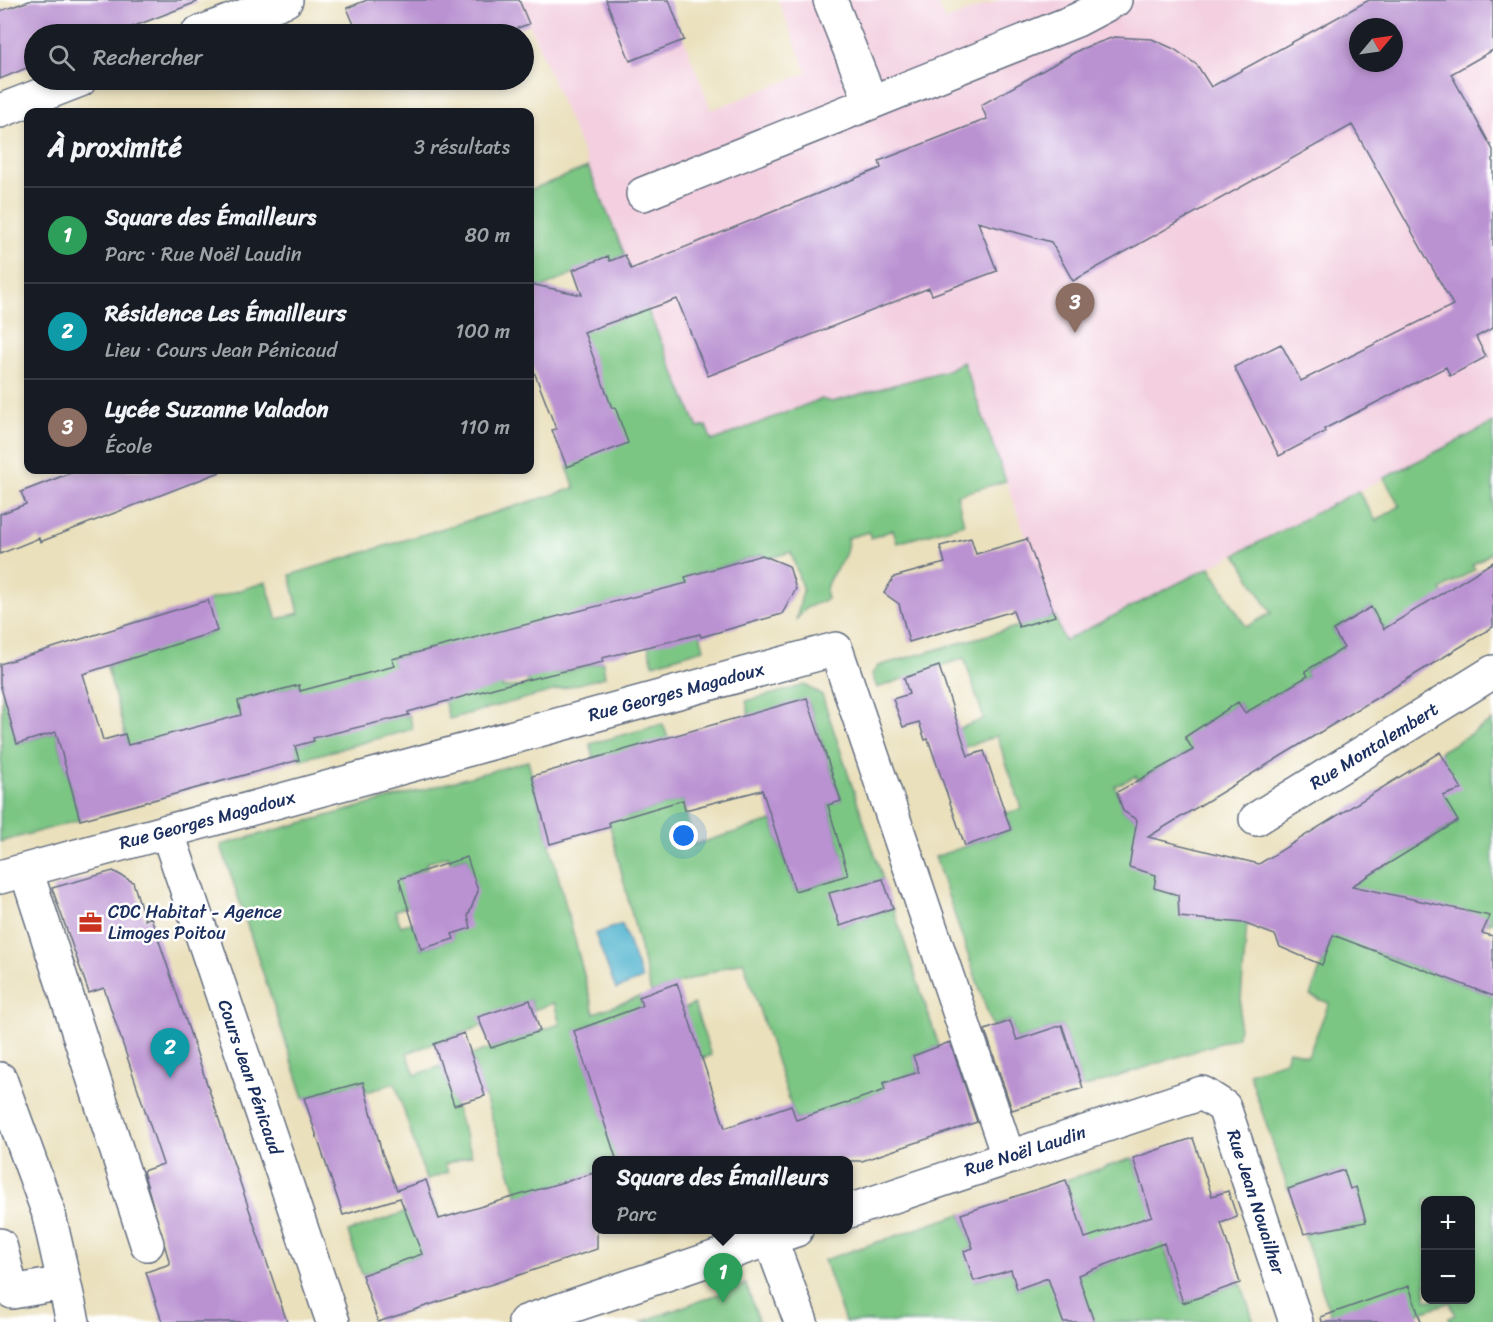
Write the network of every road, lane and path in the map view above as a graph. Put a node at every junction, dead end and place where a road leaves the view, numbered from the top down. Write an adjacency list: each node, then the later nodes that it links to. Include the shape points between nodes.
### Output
1 (286, 0): 4 (street)
2 (830, 0): 6 (street)
3 (1115, 0): 6 (street, via 1077,20)
4 (222, 24)
5 (54, 90): 7 (street)
6 (871, 102): 8 (street)
7 (0, 111)
8 (643, 194)
9 (1493, 672): 10 (street, Rue Montalembert)
10 (1256, 819)
11 (167, 831): 12 (street, Rue Georges Magadoux); 15 (street, Rue Georges Magadoux, via 836,649); 22 (street, Cours Jean Pénicaud)
12 (13, 873): 18 (street)
13 (1, 1085): 20 (street, via 48,1211)
14 (1203, 1093): 15 (street, Rue Noël Laudin); 25 (street, Rue Jean Nouailher, via 1224,1107)
15 (1008, 1156): 16 (street, Rue Noël Laudin)
16 (853, 1210)
17 (783, 1234): 23 (street); 24 (street)
18 (147, 1244)
19 (0, 1245): 20 (street, via 12,1292)
20 (64, 1283): 21 (street)
21 (73, 1322)
22 (333, 1322)
23 (525, 1322)
24 (801, 1322)
25 (1296, 1322)

